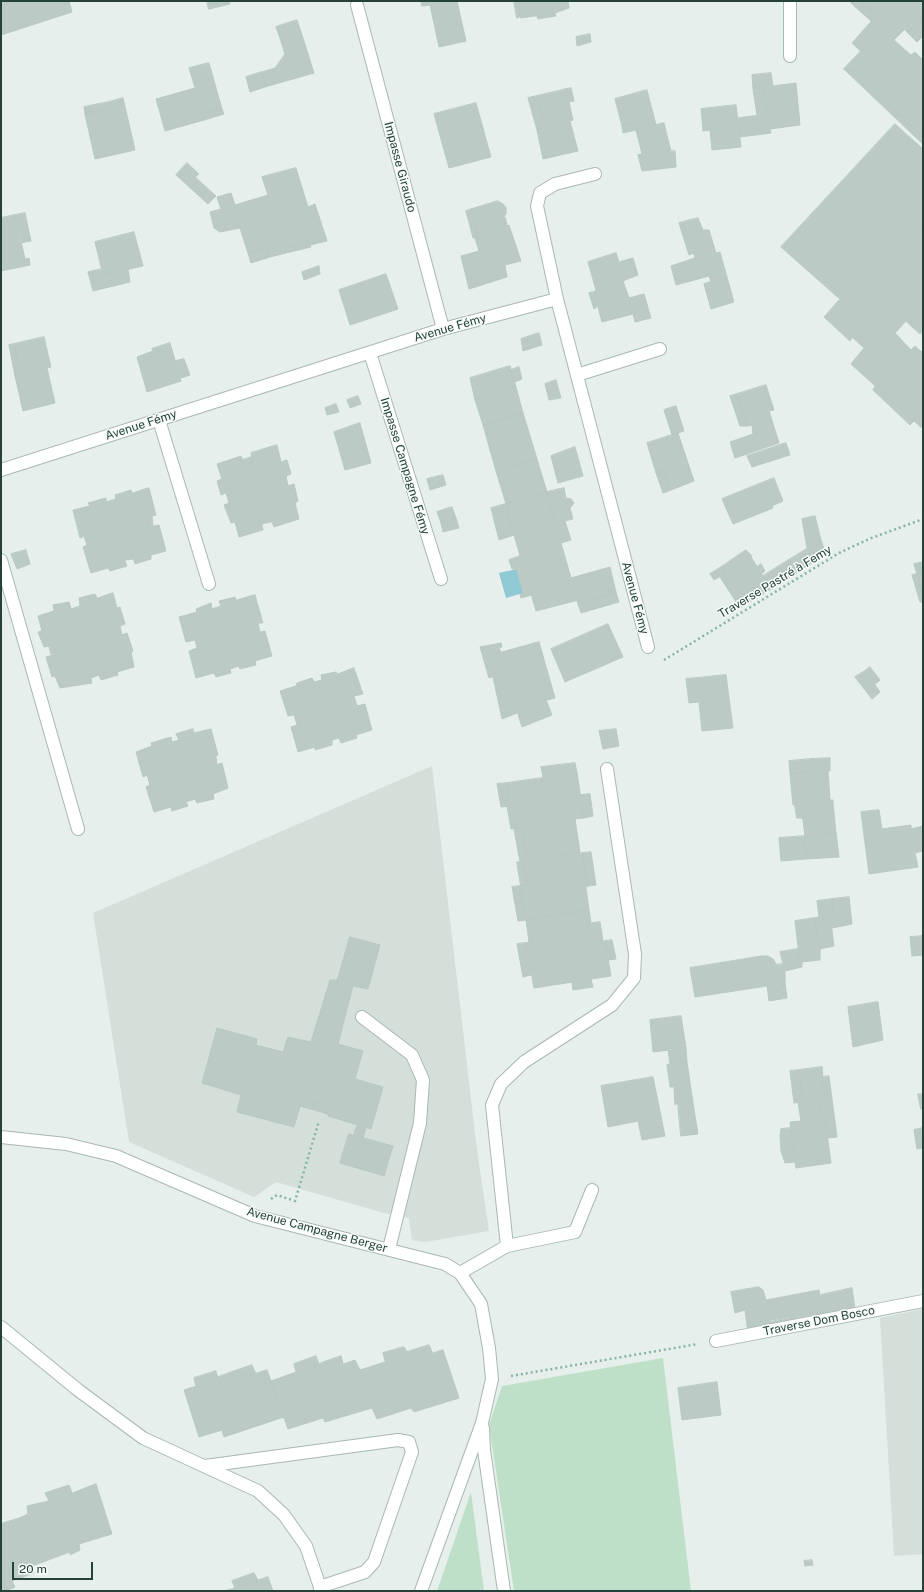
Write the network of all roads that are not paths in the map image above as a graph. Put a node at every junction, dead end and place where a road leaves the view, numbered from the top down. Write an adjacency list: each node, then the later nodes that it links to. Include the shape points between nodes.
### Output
1 (790, 1): 3 (street)
2 (357, 5): 6 (street, Impasse Giraudo)
3 (790, 56)
4 (595, 174): 5 (street, via 555,184 540,193 537,206)
5 (557, 299): 6 (street, Avenue Fémy); 9 (street, Avenue Fémy)
6 (443, 329): 8 (street, Avenue Fémy)
7 (660, 349): 9 (street)
8 (370, 353): 10 (street, Avenue Fémy); 13 (street, Impasse Campagne Fémy)
9 (577, 375): 15 (street, Avenue Fémy)
10 (159, 420): 11 (street, Avenue Fémy); 14 (street)
11 (1, 470)
12 (1, 560): 17 (street)
13 (441, 579)
14 (209, 584)
15 (648, 647)
16 (607, 769): 21 (street, via 636,954 634,978 612,1005 524,1062 502,1084 492,1105)
17 (78, 829)
18 (362, 1017): 22 (street, via 412,1055 423,1080 420,1124)
19 (1, 1136): 22 (street, Avenue Campagne Berger, via 66,1144 116,1156 255,1216)
20 (592, 1190): 21 (street, via 574,1232)
21 (507, 1246): 23 (street)
22 (389, 1249): 23 (street, Avenue Campagne Berger, via 445,1264)
23 (460, 1273): 27 (street, Avenue Campagne Berger, via 480,1304 489,1348 492,1379)
24 (923, 1301): 26 (street, Traverse Dom Bosco)
25 (1, 1327): 28 (street, via 78,1390 143,1438)
26 (716, 1341)
27 (482, 1423): 30 (street); 31 (street)
28 (205, 1466): 29 (street, via 258,1491 284,1515 306,1546); 29 (street, via 398,1440 409,1442 412,1452 374,1562 365,1572)
29 (320, 1589)
30 (421, 1591)
31 (504, 1591)

